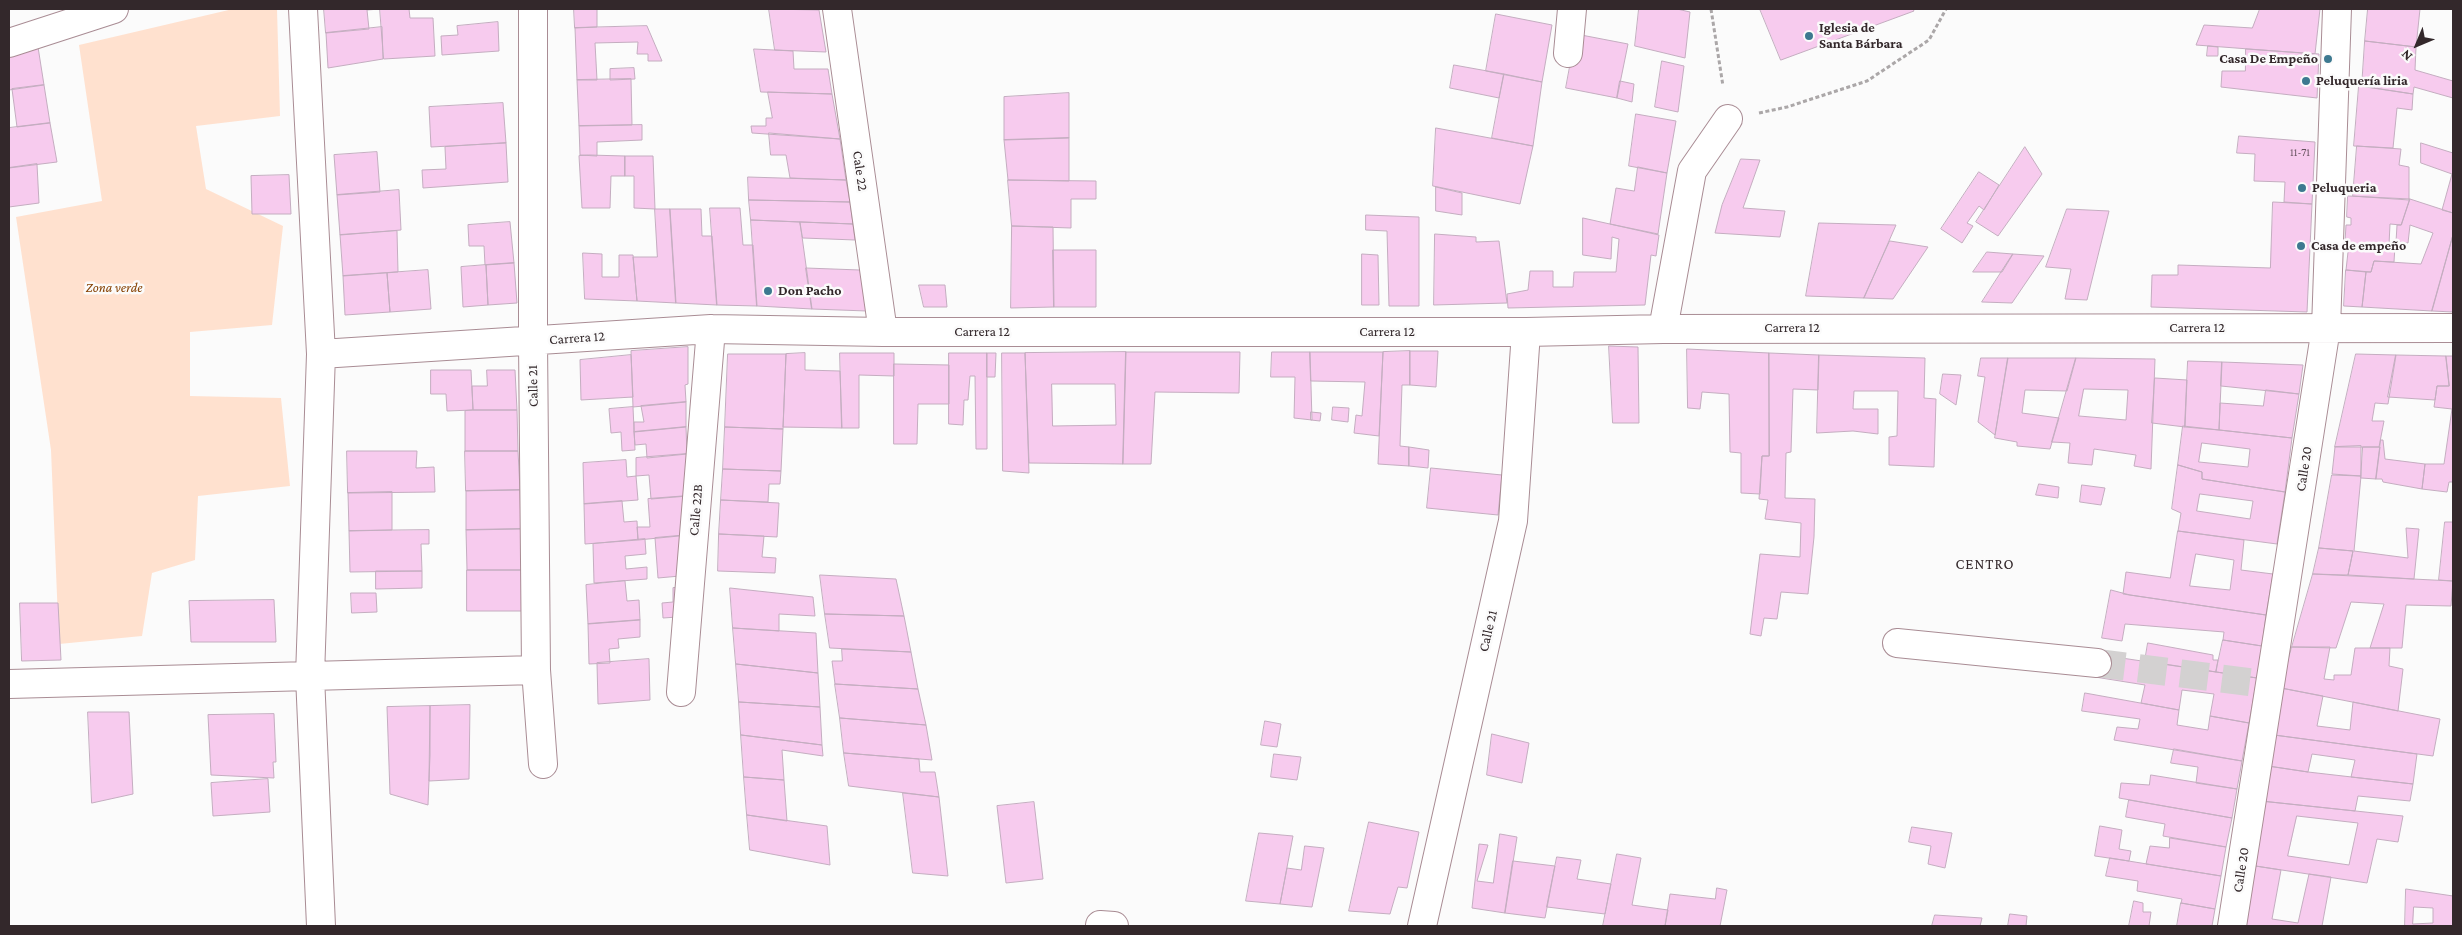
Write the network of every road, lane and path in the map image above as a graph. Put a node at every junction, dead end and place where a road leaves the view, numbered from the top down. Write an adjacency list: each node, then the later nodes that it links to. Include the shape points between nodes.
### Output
1 (114, 9): 9 (street)
2 (303, 9): 19 (street)
3 (533, 9): 18 (street, Calle 21)
4 (837, 9): 16 (street, Cale 22)
5 (1572, 9): 10 (street)
6 (1712, 9): 11 (path)
7 (1946, 9): 11 (path, via 1929,40 1867,81 1787,107)
8 (2336, 9): 13 (street, Calle 20)
9 (9, 43)
10 (1568, 53)
11 (1728, 119): 12 (street, via 1692,171)
12 (1663, 328): 13 (street, Carrera 12); 17 (street, Carrera 12)
13 (2326, 328): 14 (street, Carrera 12); 29 (street, Calle 20, via 2263,685)
14 (2453, 328)
15 (711, 329): 16 (street, Carrera 12); 18 (street, Carrera 12); 25 (street, Calle 22B)
16 (883, 332): 17 (street, Carrera 12)
17 (1526, 332): 28 (street, Calle 21, via 1513,521)
18 (533, 340): 19 (street, Carrera 12); 22 (street, Calle 21)
19 (321, 354): 23 (street)
20 (1896, 643): 21 (street)
21 (2097, 663)
22 (536, 670): 23 (street); 26 (street, Calle 21)
23 (310, 676): 24 (street); 27 (street)
24 (9, 684)
25 (681, 692)
26 (543, 764)
27 (321, 926)
28 (1422, 926)
29 (2232, 926)

